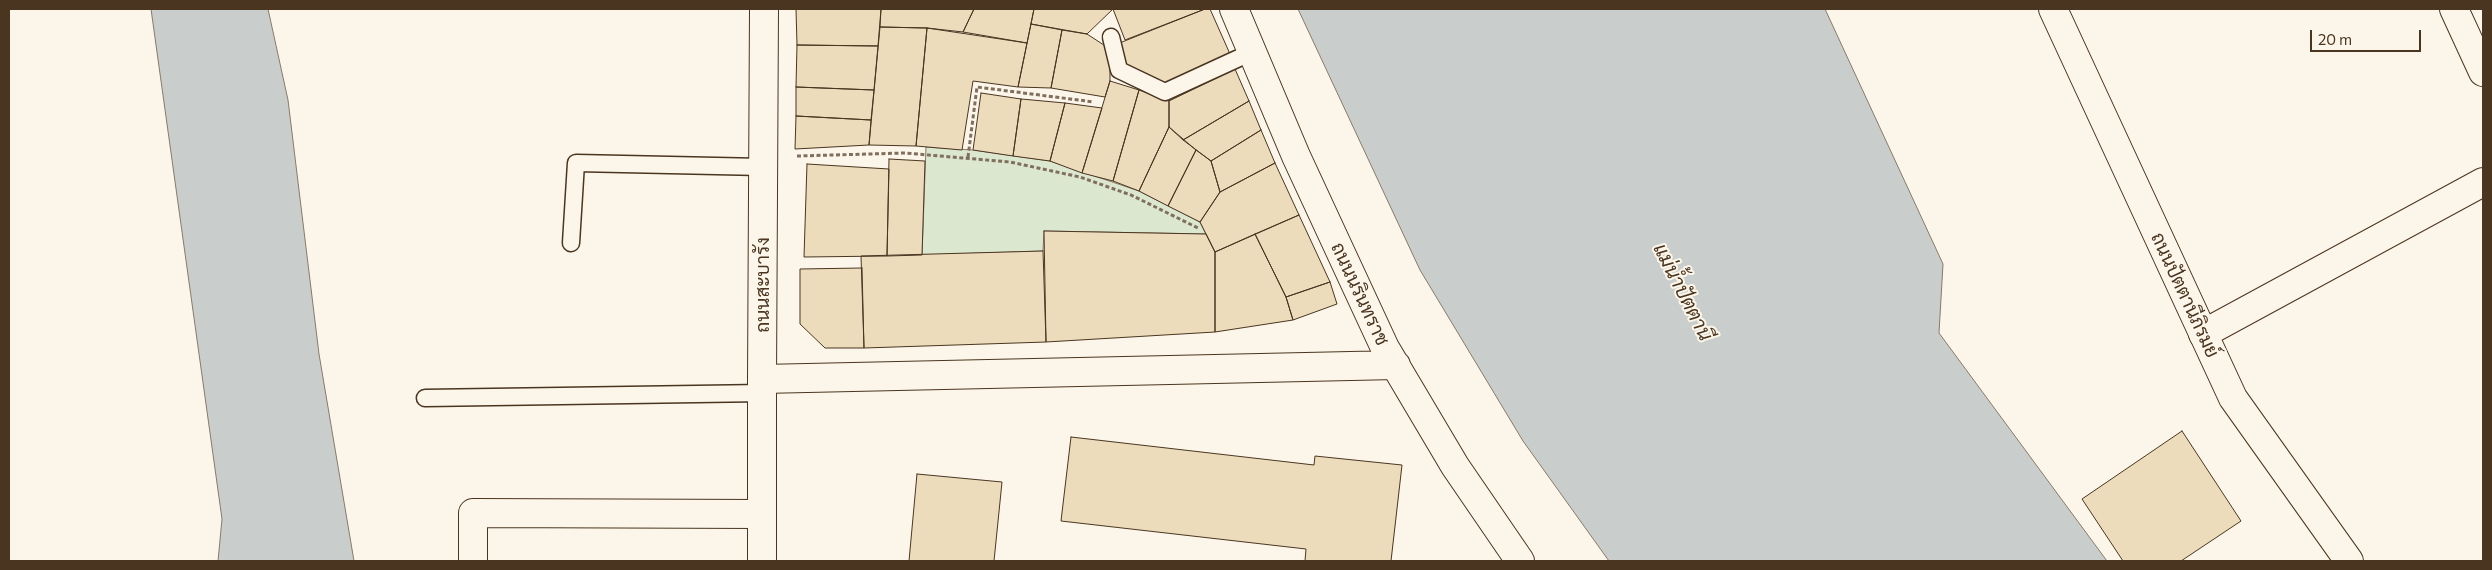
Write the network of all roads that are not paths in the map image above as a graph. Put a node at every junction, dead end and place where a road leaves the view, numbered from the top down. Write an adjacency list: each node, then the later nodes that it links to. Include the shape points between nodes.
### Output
1 (764, 9): 8 (street, ถนนสะบารัง)
2 (1234, 9): 6 (street, ถนนนรินทราช)
3 (2053, 9): 11 (street, ถนนปัตตานีภิรมย์)
4 (2456, 9): 7 (street)
5 (1111, 36): 6 (lane, via 1119,70 1164,92)
6 (1252, 52): 12 (street, ถนนนรินทราช, via 1300,164 1385,348)
7 (2483, 72)
8 (764, 162): 10 (lane, via 576,163); 13 (street, ถนนสะบารัง)
9 (2483, 182): 11 (street)
10 (571, 243)
11 (2203, 334): 19 (street, ถนนปัตตานีภิรมย์, via 2233,398)
12 (1396, 365): 13 (street); 18 (street, ถนนนรินทราช, via 1455,466)
13 (763, 386): 14 (lane); 15 (street, ถนนสะบารัง)
14 (425, 398)
15 (761, 514): 16 (street, via 473,513); 17 (street, ถนนสะบารัง)
16 (473, 561)
17 (762, 561)
18 (1520, 561)
19 (2350, 561)

